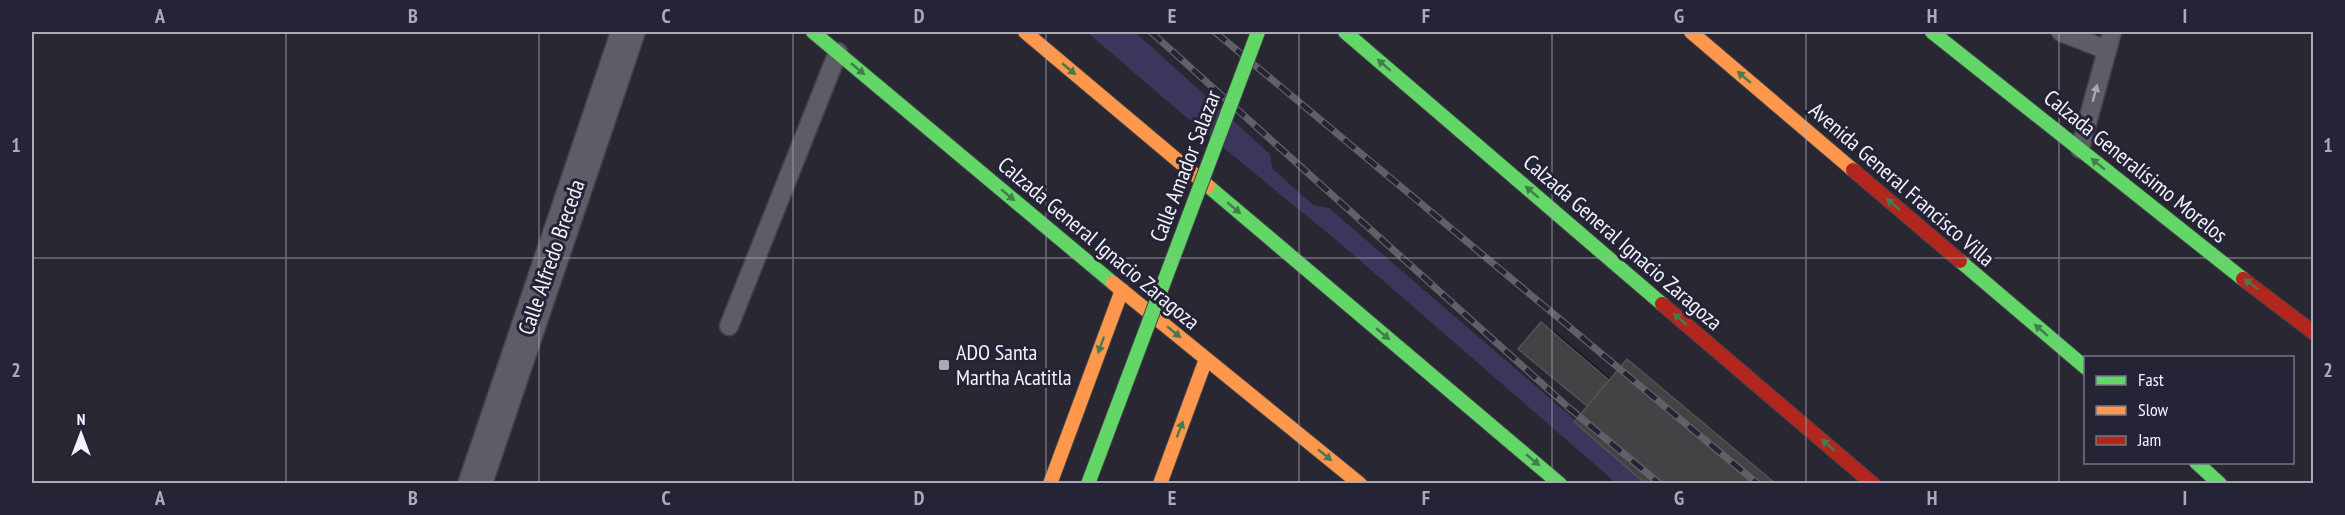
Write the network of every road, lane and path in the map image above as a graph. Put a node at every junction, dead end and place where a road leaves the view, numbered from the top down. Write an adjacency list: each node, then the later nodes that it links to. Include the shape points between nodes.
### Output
1 (628, 32): 21 (street, Calle Alfredo Breceda)
2 (813, 32): 11 (main road, Calzada General Ignacio Zaragoza)
3 (1024, 32): 26 (main road, one-way to 26)
4 (1258, 32): 23 (main road, Calle Amador Salazar, bridge)
5 (1345, 32): 27 (main road, Calzada General Ignacio Zaragoza, one-way to 5)
6 (1691, 32): 19 (main road, Avenida General Francisco Villa, one-way to 6)
7 (1932, 32): 12 (main road, Calzada Generalísimo Morelos)
8 (2061, 32): 10 (lane)
9 (2112, 32): 10 (lane)
10 (2107, 50): 12 (lane, one-way to 10)
11 (838, 52): 13 (main road, Calzada General Ignacio Zaragoza, one-way to 13); 16 (lane)
12 (2080, 149): 14 (main road, Calzada Generalísimo Morelos, one-way to 12)
13 (1122, 291): 18 (main road, Calzada General Ignacio Zaragoza, one-way to 18); 22 (main road, one-way to 22)
14 (2284, 309): 15 (main road); 17 (main road, Calzada Generalísimo Morelos)
15 (2304, 310)
16 (729, 326)
17 (2313, 333)
18 (1206, 358): 24 (main road, one-way to 18); 25 (main road, Calzada General Ignacio Zaragoza, one-way to 25)
19 (2084, 367)
20 (2198, 464): 28 (main road)
21 (475, 483)
22 (1050, 483)
23 (1088, 483)
24 (1160, 483)
25 (1360, 483)
26 (1560, 483)
27 (1873, 483)
28 (2220, 483)

